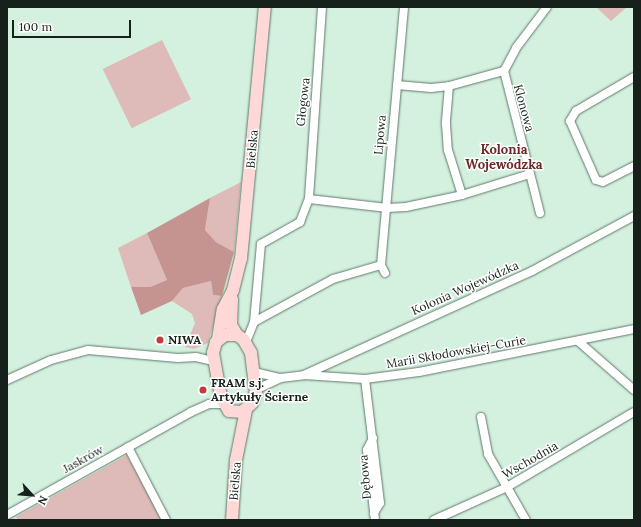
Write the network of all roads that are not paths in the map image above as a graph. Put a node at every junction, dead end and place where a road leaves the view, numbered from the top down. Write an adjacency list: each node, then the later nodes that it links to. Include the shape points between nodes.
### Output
1 (265, 7): 18 (main road, Bielska, via 241,260)
2 (322, 7): 12 (street, Głogowa)
3 (404, 7): 7 (street, Lipowa)
4 (547, 7): 5 (street, Klonowa, via 516,48)
5 (504, 71): 8 (street, Klonowa); 10 (street, Klonowa)
6 (634, 77): 9 (street, via 576,111 570,121 596,180 603,182)
7 (397, 85): 8 (street, Klonowa, via 431,88); 13 (street, Lipowa)
8 (449, 86): 11 (street, via 446,124 448,150)
9 (634, 166)
10 (530, 174): 11 (street); 14 (street, Klonowa)
11 (462, 195): 13 (street, via 406,207)
12 (309, 199): 13 (street); 19 (street, Głogowa, via 300,222 261,244)
13 (387, 208): 16 (street, Lipowa)
14 (540, 213)
15 (634, 216): 25 (street, Kolonia Wojewódzka, via 532,271)
16 (381, 265): 17 (street); 19 (street, via 333,278)
17 (385, 273)
18 (233, 290): 21 (main road, Bielska, via 230,317); 23 (main road, Bielska, via 223,309)
19 (254, 322): 21 (street)
20 (634, 329): 22 (street, Marii Skłodowskiej-Curie)
21 (241, 338): 23 (main road, via 225,335); 24 (main road, Bielska, via 250,350)
22 (578, 341): 27 (street, Marii Skłodowskiej-Curie, via 461,364); 30 (street)
23 (215, 349): 28 (street, via 196,357 178,358 88,350 50,360); 31 (main road, Bielska)
24 (254, 372): 26 (street, Marii Skłodowskiej-Curie); 29 (main road, Bielska)
25 (304, 375): 26 (street, Marii Skłodowskiej-Curie); 27 (street, Marii Skłodowskiej-Curie)
26 (280, 378): 29 (street, Marii Skłodowskiej-Curie)
27 (365, 379): 39 (street, Dębowa, via 380,503)
28 (7, 380)
29 (256, 389): 32 (main road, Bielska, via 252,403)
30 (634, 390)
31 (224, 402): 32 (main road); 35 (main road, Bielska); 36 (street, Jaskrów, via 209,404)
32 (246, 410): 35 (main road, Bielska)
33 (634, 412): 37 (street, Wschodnia)
34 (481, 417): 37 (street, via 488,454)
35 (239, 442): 41 (main road, Bielska)
36 (128, 447): 38 (street, Jaskrów); 40 (street)
37 (507, 487): 42 (street, Wschodnia); 43 (street)
38 (7, 515)
39 (374, 517)
40 (166, 520)
41 (232, 520)
42 (434, 520)
43 (526, 520)

